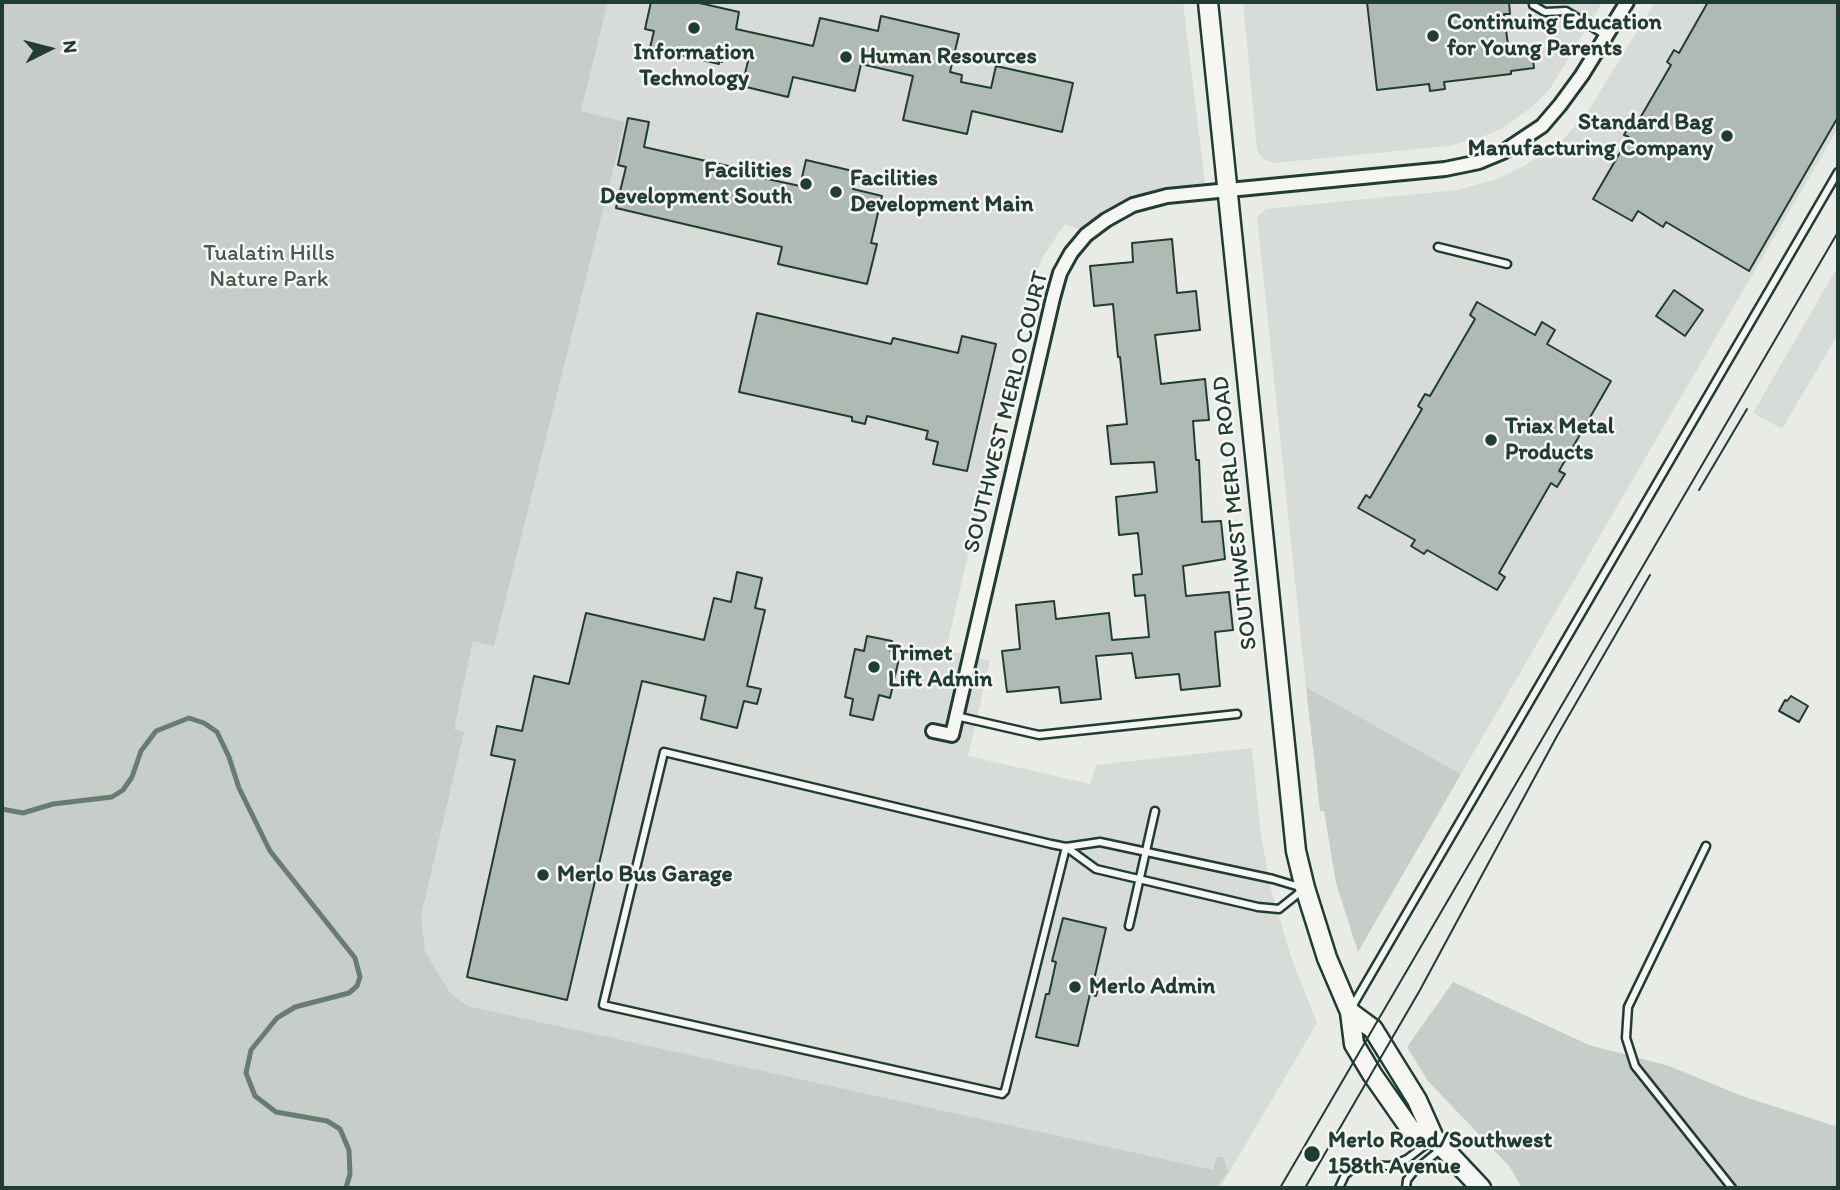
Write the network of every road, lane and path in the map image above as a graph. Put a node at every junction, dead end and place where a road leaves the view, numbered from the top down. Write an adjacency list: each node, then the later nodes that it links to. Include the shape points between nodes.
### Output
1 (1208, 2): 8 (street, SOUTHWEST MERLO ROAD)
2 (1532, 2): 5 (lane, via 1545,12)
3 (1570, 2): 5 (lane)
4 (1627, 2): 6 (street, SOUTHWEST MERLO COURT)
5 (1566, 11): 6 (lane)
6 (1607, 36): 8 (street, SOUTHWEST MERLO COURT, via 1542,126 1479,162)
7 (1838, 172): 21 (lane)
8 (1226, 191): 12 (street, SOUTHWEST MERLO COURT, via 1167,196 1133,205 1086,235 1060,273); 19 (street, SOUTHWEST MERLO ROAD, via 1296,850)
9 (1438, 247): 10 (lane)
10 (1507, 264)
11 (1237, 714): 12 (lane, via 1039,735)
12 (956, 716): 13 (street, via 952,735)
13 (933, 731)
14 (1155, 811): 17 (lane)
15 (1706, 846): 26 (lane, via 1628,1007 1626,1038 1635,1066)
16 (1066, 847): 16 (lane, via 664,752 603,1005 1003,1094); 17 (lane, via 1100,842); 18 (lane, via 1096,869)
17 (1146, 853): 18 (lane); 19 (lane)
18 (1140, 881): 19 (lane, via 1279,909); 20 (lane)
19 (1305, 888): 21 (street, SOUTHWEST MERLO ROAD)
20 (1129, 926)
21 (1350, 1012): 22 (street, SOUTHWEST MERLO ROAD, via 1354,1044 1372,1074 1416,1137)
22 (1438, 1143): 23 (lane, via 1390,1166 1355,1167); 24 (lane, via 1407,1180); 25 (street, SOUTHWEST MERLO ROAD)
23 (1339, 1188)
24 (1406, 1188)
25 (1481, 1188)
26 (1732, 1188)

